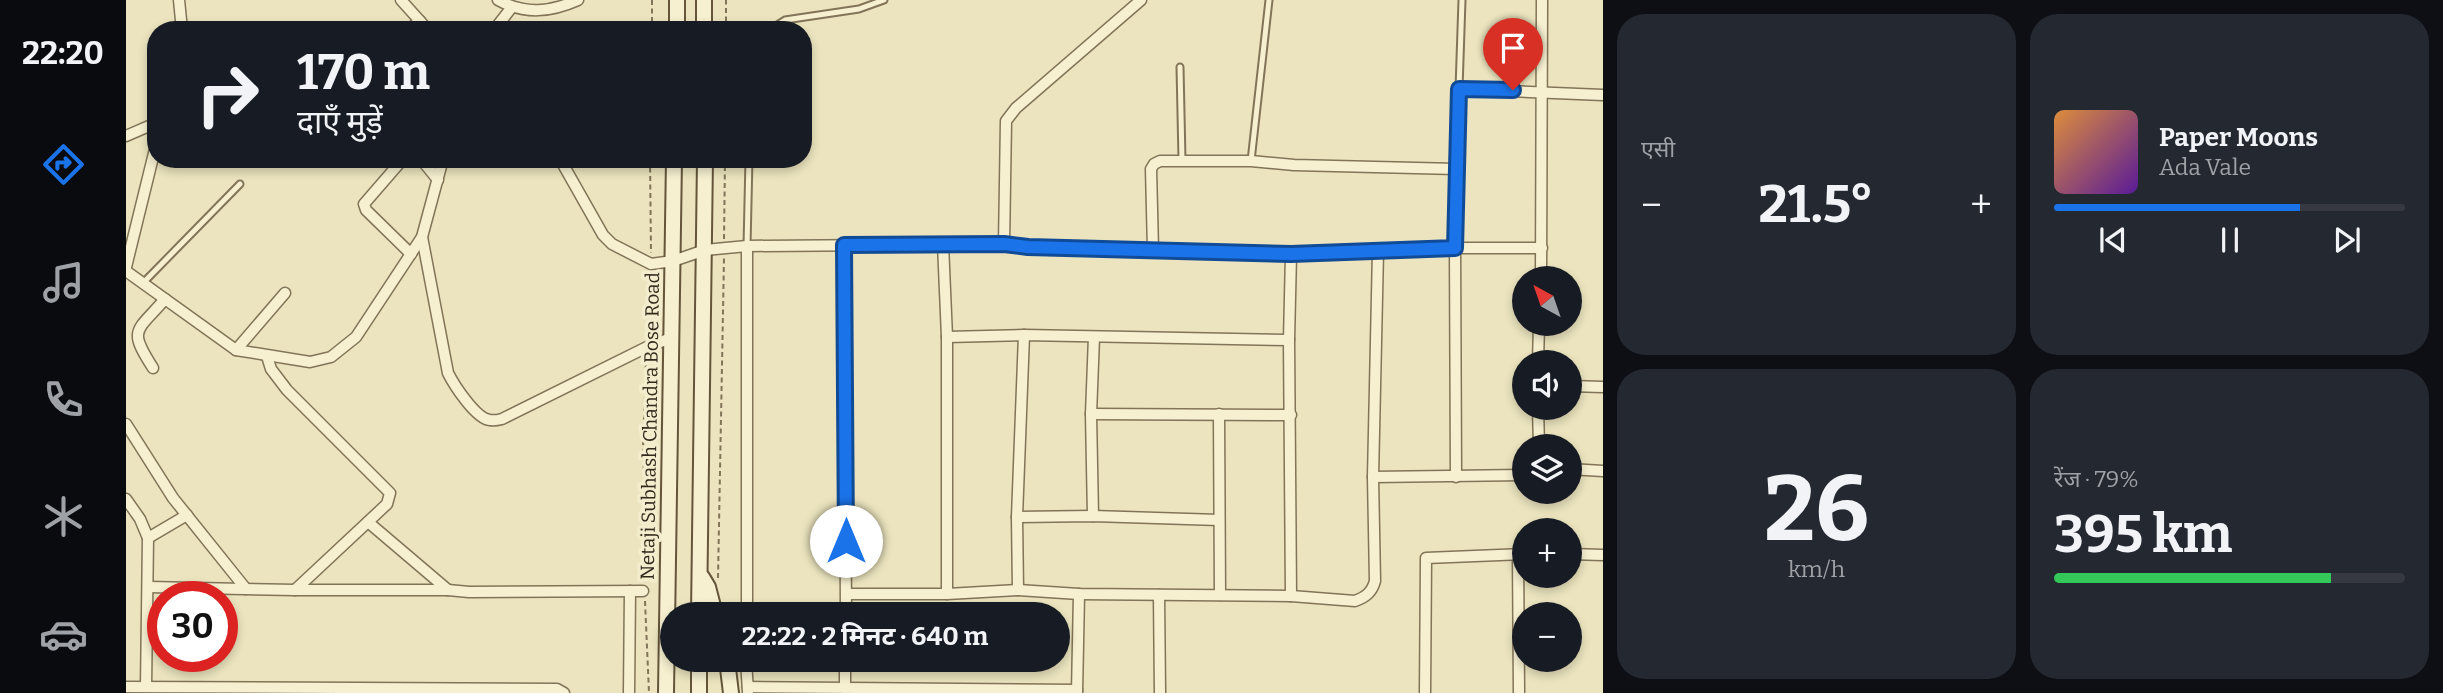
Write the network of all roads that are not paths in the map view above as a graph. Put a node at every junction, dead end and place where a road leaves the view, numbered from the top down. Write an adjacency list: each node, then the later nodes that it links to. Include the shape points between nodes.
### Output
1 (179, 0): 13 (street)
2 (401, 0): 14 (street)
3 (498, 0): 12 (street)
4 (578, 0): 12 (street, via 541,11)
5 (677, 0): 16 (main road)
6 (704, 0): 17 (main road)
7 (884, 0): 18 (lane, via 859,9)
8 (1141, 0): 40 (street, via 1006,121)
9 (1269, 0): 26 (lane)
10 (1462, 0): 20 (lane)
11 (1542, 0): 21 (street)
12 (512, 7): 15 (street)
13 (181, 21)
14 (419, 21)
15 (501, 21)
16 (677, 21)
17 (704, 21)
18 (783, 21)
19 (1180, 67): 25 (lane)
20 (1459, 89): 21 (street); 35 (street)
21 (1541, 91): 22 (street); 44 (street)
22 (1603, 95)
23 (147, 127): 24 (street)
24 (126, 135)
25 (1182, 160): 26 (street); 46 (street, via 1160,161 1151,169)
26 (1251, 161): 35 (street)
27 (150, 168): 52 (street)
28 (395, 168): 48 (street, via 364,204)
29 (428, 168): 36 (street)
30 (441, 168): 36 (street)
31 (566, 168): 50 (street, via 612,244 652,264)
32 (674, 168): 50 (main road, Netaji Subhash Chandra Bose Road)
33 (705, 168): 45 (main road)
34 (749, 168): 42 (lane)
35 (1456, 169): 43 (street)
36 (438, 180): 38 (street)
37 (240, 184): 53 (lane)
38 (422, 237): 48 (street); 59 (street, via 448,373 481,417 502,419)
39 (943, 244): 40 (street); 41 (street); 57 (street)
40 (1004, 244): 46 (street)
41 (844, 245): 42 (street); 95 (street)
42 (747, 246): 45 (street); 103 (street)
43 (1455, 248): 44 (street); 47 (street); 74 (street)
44 (1542, 248): 51 (street)
45 (705, 250): 50 (street); 85 (main road)
46 (1153, 250): 49 (street)
47 (1378, 251): 49 (street); 73 (street)
48 (411, 254): 62 (street, via 356,337 331,357 310,362)
49 (1291, 254): 60 (street)
50 (673, 261): 59 (main road, Netaji Subhash Chandra Bose Road)
51 (1541, 266)
52 (126, 269): 53 (street)
53 (143, 284): 55 (street)
54 (285, 293): 61 (street)
55 (165, 299): 61 (street); 63 (street, via 136,337)
56 (1024, 335): 57 (street); 58 (street); 78 (street)
57 (947, 337): 96 (street)
58 (1094, 337): 60 (street); 66 (street)
59 (671, 338): 110 (main road, Netaji Subhash Chandra Bose Road)
60 (1289, 340): 68 (street)
61 (236, 350): 62 (street)
62 (267, 356): 80 (street, via 287,390 388,489 387,504)
63 (153, 368)
64 (1582, 386): 65 (street)
65 (1603, 387)
66 (1091, 414): 67 (street); 77 (street)
67 (1219, 414): 68 (street); 79 (street)
68 (1291, 415): 100 (street)
69 (126, 424): 76 (street)
70 (1582, 470): 71 (street)
71 (1603, 471)
72 (1512, 475): 74 (street)
73 (1373, 477): 74 (street); 100 (street, via 1372,589 1355,601)
74 (1456, 477)
75 (126, 499): 81 (street)
76 (187, 515): 81 (street); 89 (street)
77 (1093, 516): 78 (street); 79 (street)
78 (1017, 517): 92 (street)
79 (1219, 520): 99 (street)
80 (368, 522): 90 (street); 91 (street)
81 (148, 538): 86 (street)
82 (1512, 554): 124 (street, via 1426,558)
83 (1582, 554): 84 (street)
84 (1603, 555)
85 (700, 572): 101 (main road); 102 (main road)
86 (148, 581)
87 (1521, 588): 125 (street)
88 (238, 589): 89 (street)
89 (246, 589): 90 (street)
90 (295, 590): 91 (street)
91 (448, 590): 93 (street)
92 (1018, 590): 96 (street); 97 (street)
93 (630, 591): 94 (street); 118 (street)
94 (643, 591)
95 (847, 594): 96 (street); 104 (street)
96 (947, 594)
97 (1079, 594): 98 (street); 116 (street)
98 (1159, 595): 99 (street); 123 (street)
99 (1220, 595): 100 (street)
100 (1291, 596)
101 (699, 602)
102 (712, 602)
103 (747, 602)
104 (847, 602)
105 (147, 620): 112 (street)
106 (699, 672): 121 (main road)
107 (728, 672): 122 (main road)
108 (747, 672): 115 (street)
109 (845, 672): 113 (street)
110 (665, 677): 119 (main road); 120 (main road, Netaji Subhash Chandra Bose Road)
111 (126, 687): 112 (street)
112 (145, 687): 114 (street)
113 (845, 688): 115 (street); 116 (street)
114 (242, 690): 117 (street, via 557,689)
115 (748, 690)
116 (1077, 692)
117 (564, 693)
118 (629, 693)
119 (656, 693)
120 (666, 693)
121 (699, 693)
122 (731, 693)
123 (1160, 693)
124 (1425, 693)
125 (1519, 693)

